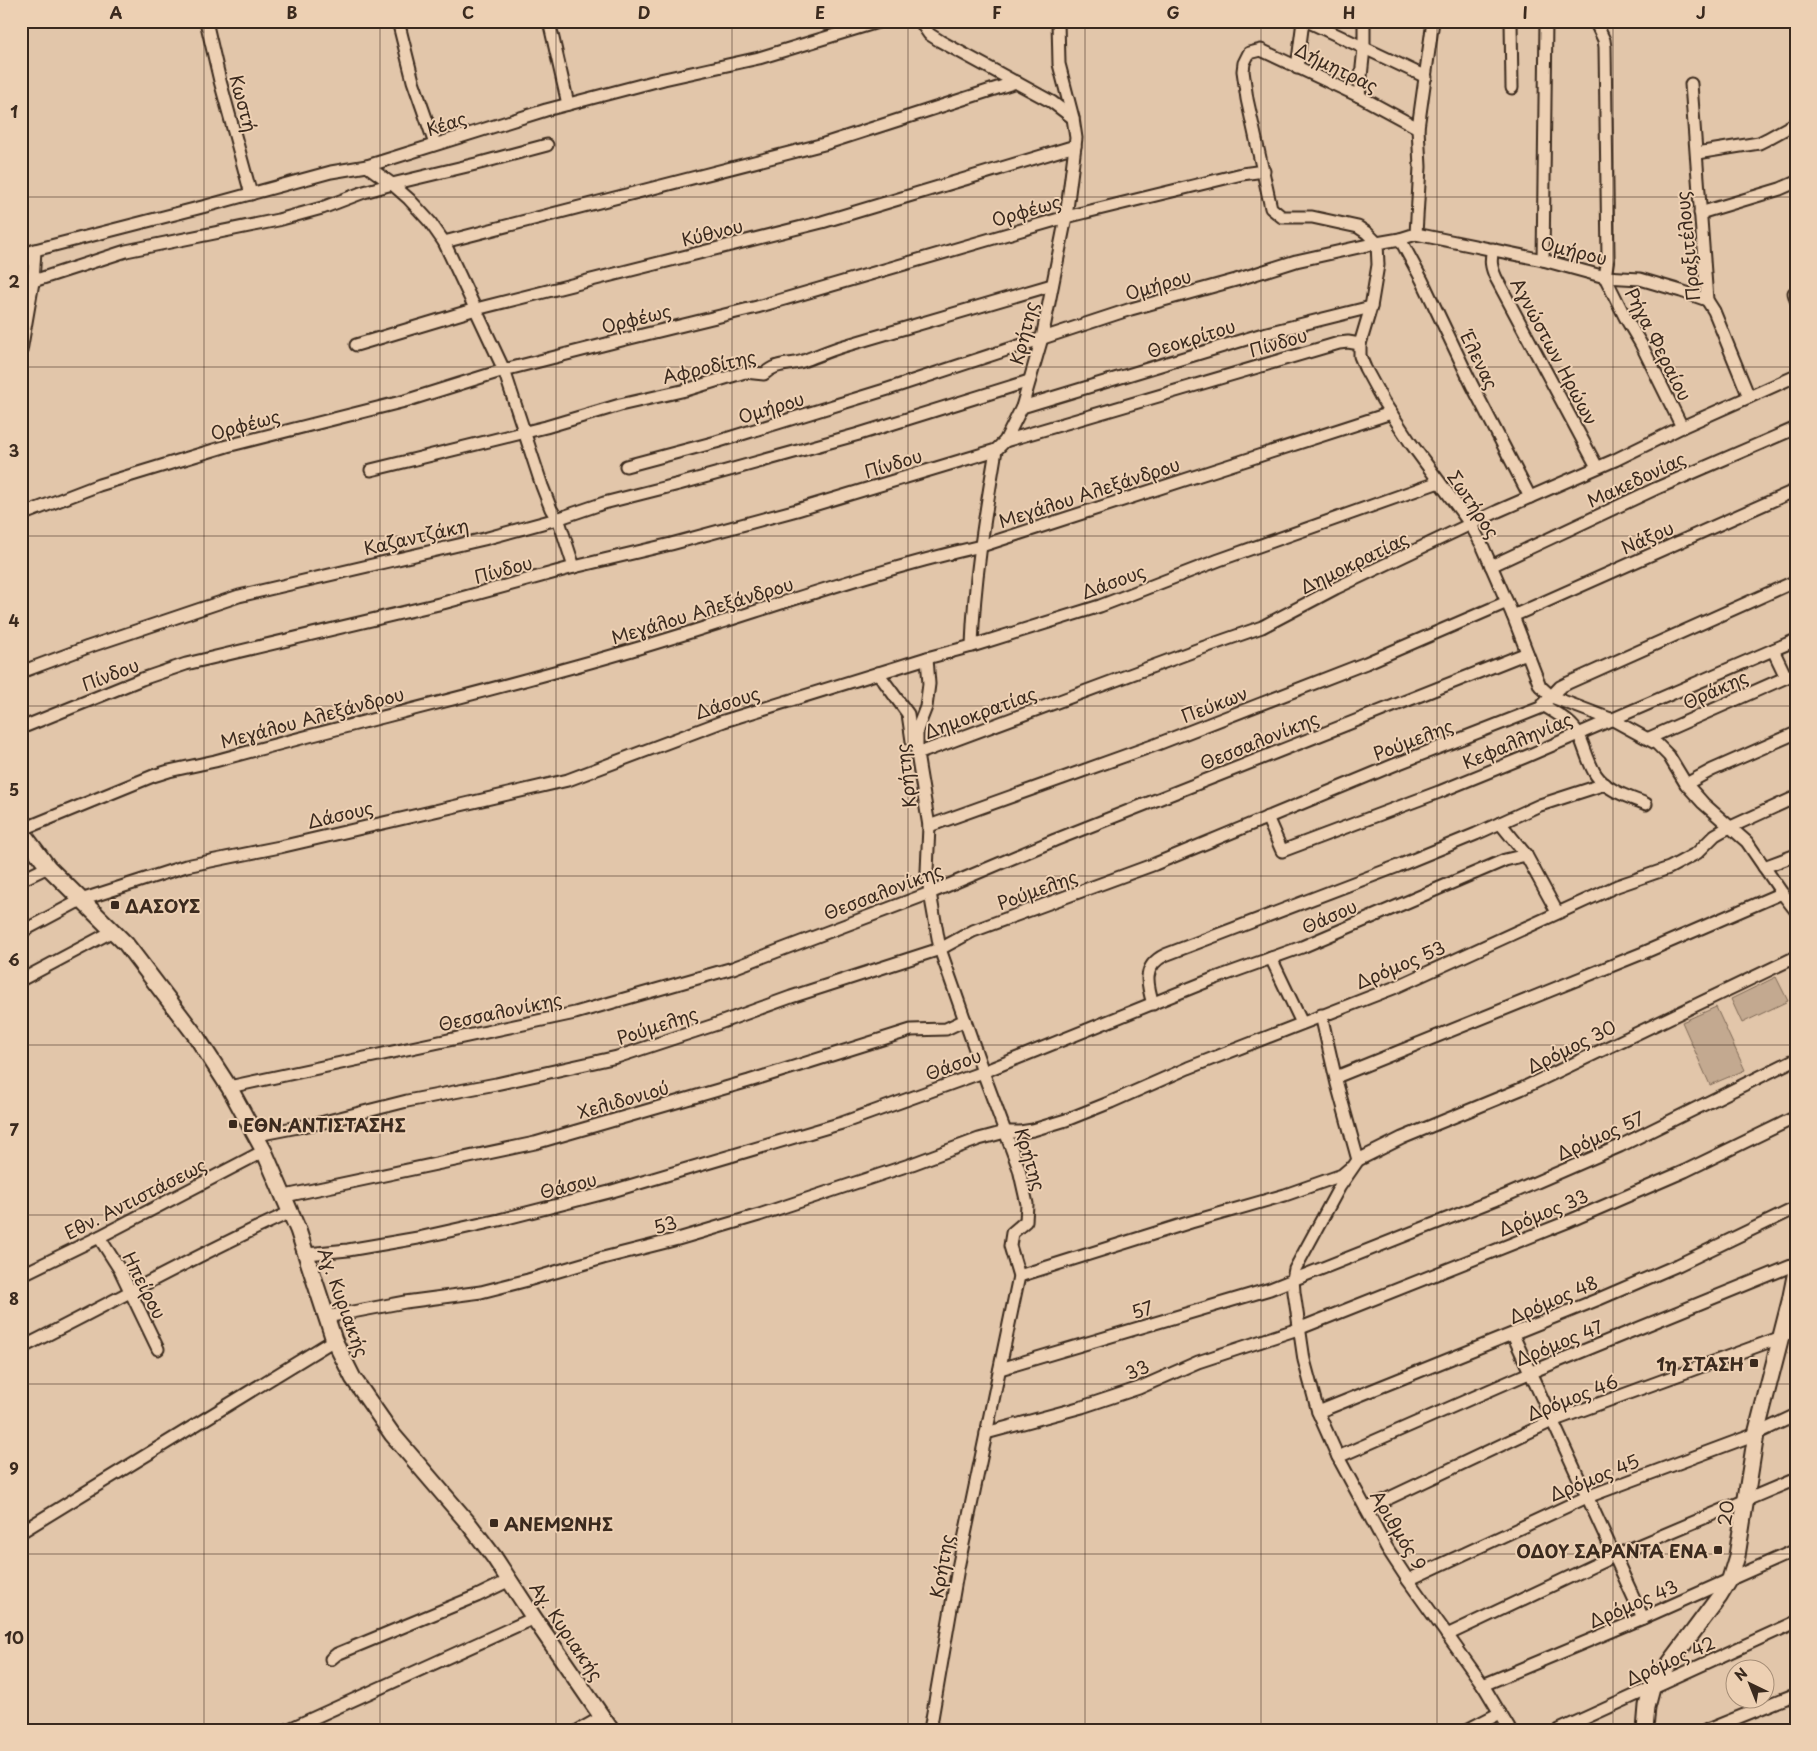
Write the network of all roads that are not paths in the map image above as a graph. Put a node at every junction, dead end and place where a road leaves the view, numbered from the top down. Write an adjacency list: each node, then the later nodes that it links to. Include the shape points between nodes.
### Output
1 (206, 21): 34 (street, Κωστή)
2 (398, 21): 26 (street, via 413,81)
3 (549, 21): 22 (street)
4 (881, 21): 14 (street, Κέας)
5 (920, 21): 18 (street, via 929,34 940,41)
6 (1058, 21): 23 (street, Κρήτης, via 1059,64)
7 (1303, 21): 16 (street)
8 (1307, 21): 15 (street)
9 (1364, 21): 15 (street)
10 (1433, 21): 17 (street)
11 (1510, 21): 20 (street)
12 (1546, 21): 44 (street)
13 (1594, 21): 45 (street, via 1605,47 1608,258)
14 (854, 25): 22 (street, Κέας, via 760,58)
15 (1364, 48): 17 (street); 21 (street)
16 (1298, 68): 21 (street, Δήμητρας); 31 (street, Δήμητρας, via 1261,50 1249,53 1244,62 1247,99)
17 (1426, 77): 25 (street)
18 (1016, 82): 23 (street); 39 (street, via 824,144)
19 (1691, 84): 29 (street, Πραξιτέλους)
20 (1512, 88)
21 (1359, 96): 25 (street, Δήμητρας)
22 (568, 104): 26 (street, Κέας)
23 (1073, 118): 28 (street, Κρήτης)
24 (1796, 123): 29 (street, via 1759,143)
25 (1418, 128): 37 (street, via 1420,167)
26 (436, 144): 30 (street, Κέας)
27 (547, 145): 33 (street)
28 (1075, 146): 36 (street, Κρήτης); 51 (street, Κύθνου, via 822,222)
29 (1697, 153): 35 (street, Πραξιτέλους)
30 (367, 166): 33 (street); 34 (street, Κέας, via 331,172)
31 (1264, 171): 36 (street, Ορφέως); 40 (street, via 1271,208 1282,217 1312,217 1358,226)
32 (1796, 182): 35 (street)
33 (392, 184): 39 (street, via 421,211); 46 (street, via 278,220 126,251)
34 (251, 194): 42 (street, Κέας)
35 (1700, 213): 49 (street, Πραξιτέλους)
36 (1066, 217): 48 (street, Κρήτης); 56 (street, Ορφέως, via 757,307)
37 (1416, 234): 38 (street, Ομήρου); 41 (street, Ομήρου)
38 (1400, 239): 40 (street, Ομήρου); 72 (street, Έλενας)
39 (444, 242): 51 (street)
40 (1376, 242): 50 (street, Σωτήρος, via 1378,265); 52 (street, Ομήρου, via 1296,261)
41 (1492, 249): 44 (street, Ομήρου); 68 (street, Αγνώστων Ηρώων, via 1490,261 1496,278)
42 (35, 250): 43 (street, Κέας); 46 (street)
43 (21, 255)
44 (1543, 260): 45 (street, Ομήρου)
45 (1605, 277): 49 (street, Ομήρου, via 1640,279); 62 (street, Ρήγα Φεραίου)
46 (33, 282): 47 (street); 55 (street)
47 (21, 285)
48 (1052, 285): 52 (street, Κρήτης); 64 (street, Αφροδίτης, via 822,352 803,361 775,366 764,374 745,372)
49 (1707, 300): 59 (street, Πραξιτέλους)
50 (1371, 307): 53 (street, Σωτήρος); 60 (street, Θεοκρίτου, via 1263,334)
51 (476, 309): 54 (street, Κύθνου); 56 (street)
52 (1042, 338): 58 (street, Κρήτης); 67 (street, Ομήρου, via 716,442)
53 (1360, 344): 61 (street, Σωτήρος, via 1365,368); 65 (street, Πίνδου, via 1338,343)
54 (356, 345)
55 (21, 351)
56 (504, 370): 64 (street); 73 (street, Ορφέως, via 405,401 167,464 98,485)
57 (1796, 376): 59 (street, Δημοκρατίας)
58 (1029, 381): 60 (street, Κρήτης); 74 (street, Καζαντζάκη, via 859,434 604,503)
59 (1748, 397): 62 (street, Δημοκρατίας)
60 (1022, 407): 65 (street, Κρήτης)
61 (1391, 414): 70 (street, Σωτήρος); 76 (street, Μεγάλου Αλεξάνδρου)
62 (1682, 427): 68 (street, Δημοκρατίας)
63 (1796, 428): 77 (street, Μακεδονίας, via 1655,489)
64 (524, 432): 69 (street, Αφροδίτης); 74 (street)
65 (1005, 441): 66 (street, Κρήτης)
66 (996, 450): 76 (street); 78 (street, Πίνδου, via 796,510)
67 (626, 466)
68 (1597, 467): 72 (street, Δημοκρατίας)
69 (371, 470)
70 (1439, 482): 75 (street, Σωτήρος); 83 (street, Δάσους, via 1100,606)
71 (1796, 490): 81 (street, Νάξου)
72 (1530, 497): 75 (street, Δημοκρατίας)
73 (21, 515)
74 (557, 519): 78 (street); 87 (street, Καζαντζάκη, via 239,596)
75 (1471, 525): 77 (street, Σωτήρος); 97 (street, Δημοκρατίας, via 1336,588 1262,627)
76 (980, 546): 83 (street); 106 (street, Μεγάλου Αλεξάνδρου, via 877,573 602,659 215,762 169,771)
77 (1492, 566): 80 (street, Σωτήρος)
78 (574, 567): 93 (street, Πίνδου, via 443,603 186,664)
79 (1796, 581): 90 (street, Ρούμελης, via 1568,683)
80 (1507, 602): 81 (street, Σωτήρος); 104 (street, Πεύκων, via 1366,663 1165,742)
81 (1513, 616): 85 (street, Σωτήρος)
82 (1796, 640): 84 (street, Κεφαλληνίας)
83 (972, 646): 86 (street, Δάσους)
84 (1773, 650): 89 (street); 92 (street, Κεφαλληνίας)
85 (1527, 653): 90 (street, Σωτήρος, via 1540,686); 112 (street, Θεσσαλονίκης, via 1055,840)
86 (928, 658): 88 (street, Δάσους); 97 (street, Κρήτης, via 929,684 926,707 917,730)
87 (21, 672)
88 (878, 673): 97 (street, via 908,714); 114 (street, Δάσους, via 724,720 568,780 186,866)
89 (1791, 675): 96 (street, Θράκης)
90 (1552, 697): 91 (street, Ρούμελης); 92 (street)
91 (1543, 705): 94 (street); 102 (street, Ρούμελης)
92 (1613, 720): 94 (street, Κεφαλληνίας); 96 (street)
93 (21, 728)
94 (1578, 733): 98 (street, via 1596,775); 102 (street, Κεφαλληνίας, via 1439,792 1282,851)
95 (1796, 733): 99 (street)
96 (1649, 738): 99 (street, via 1664,749)
97 (917, 754): 104 (street, Κρήτης)
98 (1605, 784): 101 (street); 103 (street, via 1540,805)
99 (1686, 784): 105 (street)
100 (1796, 797): 105 (street, Δρόμος 53)
101 (1646, 804)
102 (1268, 817): 119 (street, Ρούμελης, via 1155,864 973,931)
103 (1500, 823): 107 (street); 123 (street, via 1156,959 1150,966 1148,977)
104 (928, 826): 112 (street, Κρήτης)
105 (1731, 827): 110 (street, via 1747,842); 116 (street, Δρόμος 53, via 1716,834 1697,853 1669,868)
106 (21, 830): 109 (street, Αγ. Κυριακής)
107 (1526, 855): 116 (street); 121 (street, Θάσου, via 1504,860)
108 (1796, 855): 110 (street)
109 (48, 867): 111 (street); 114 (street, Αγ. Κυριακής)
110 (1764, 867): 113 (street)
111 (21, 880)
112 (930, 893): 119 (street, Κρήτης); 130 (street, Θεσσαλονίκης, via 733,968 574,1012)
113 (1782, 893): 115 (street); 129 (street, via 1643,953)
114 (81, 900): 117 (street, Αγ. Κυριακής); 118 (street, Δάσους)
115 (1796, 911)
116 (1556, 912): 124 (street, Δρόμος 53, via 1396,987)
117 (113, 931): 122 (street); 130 (street, Αγ. Κυριακής, via 196,1036)
118 (21, 932)
119 (940, 948): 125 (street, Κρήτης); 133 (street, Ρούμελης, via 617,1057)
120 (1796, 957): 135 (street, Δρόμος 30, via 1521,1089 1402,1138)
121 (1271, 958): 123 (street, Θάσου); 126 (street)
122 (21, 980)
123 (1153, 1004): 128 (street, Θάσου)
124 (1321, 1015): 126 (street, Δρόμος 53); 129 (street)
125 (965, 1020): 128 (street, Κρήτης); 136 (street, Χελιδονιού, via 946,1029 912,1030 535,1143)
126 (1302, 1023): 132 (street, Δρόμος 53, via 1066,1120 1033,1130)
127 (1796, 1059): 145 (street, Δρόμος 57, via 1620,1146)
128 (983, 1072): 132 (street, Κρήτης); 140 (street, Θάσου, via 842,1123 609,1192 418,1238)
129 (1336, 1076): 135 (street)
130 (229, 1087): 133 (street, Αγ. Κυριακής)
131 (1796, 1117): 148 (street, Δρόμος 33, via 1685,1171 1567,1222)
132 (1005, 1132): 144 (street, Κρήτης, via 1019,1168 1027,1204 1026,1221 1012,1233 1010,1246); 147 (street, 53, via 678,1240 481,1292)
133 (257, 1135): 134 (street, Αγ. Κυριακής)
134 (264, 1151): 136 (street, Αγ. Κυριακής); 139 (street, Εθν. Αντιστάσεως)
135 (1356, 1163): 144 (street, Δρόμος 30, via 1342,1175 1285,1195); 145 (street, via 1333,1197 1295,1269)
136 (284, 1196): 138 (street, Αγ. Κυριακής)
137 (1796, 1208): 150 (street, Δρόμος 48, via 1678,1265)
138 (291, 1212): 140 (street, Αγ. Κυριακής); 146 (street)
139 (99, 1237): 143 (street, Εθν. Αντιστάσεως); 146 (street, Ηπείρου)
140 (307, 1254): 147 (street, Αγ. Κυριακής)
141 (1796, 1264): 156 (street, Δρόμος 47)
142 (1796, 1270): 151 (street, 20)
143 (21, 1275)
144 (1019, 1276): 155 (street, Κρήτης)
145 (1293, 1280): 148 (street, Αριθμός 9); 155 (street, 57)
146 (130, 1292): 153 (street); 154 (street, Ηπείρου)
147 (326, 1317): 152 (street, Αγ. Κυριακής)
148 (1298, 1329): 157 (street, Αριθμός 9); 160 (street, 33, via 1198,1362 1139,1388 1082,1407)
149 (1796, 1329): 151 (street, Δρόμος 46)
150 (1513, 1335): 156 (street); 157 (street, Δρόμος 48)
151 (1779, 1338): 159 (street, Δρόμος 46); 161 (street, 20)
152 (334, 1340): 167 (street); 171 (street, Αγ. Κυριακής, via 353,1378 392,1434 469,1524)
153 (21, 1348)
154 (158, 1349)
155 (1000, 1369): 160 (street, Κρήτης)
156 (1529, 1373): 159 (street); 162 (street, Δρόμος 47)
157 (1318, 1412): 162 (street, Αριθμός 9)
158 (1796, 1415): 161 (street, Δρόμος 45)
159 (1552, 1422): 164 (street); 166 (street, Δρόμος 46)
160 (986, 1433): 186 (street, Κρήτης, via 958,1568)
161 (1756, 1434): 164 (street, Δρόμος 45); 165 (street, 20)
162 (1338, 1457): 166 (street, Αριθμός 9)
163 (1796, 1479): 165 (street)
164 (1587, 1497): 169 (street); 172 (street, Δρόμος 45)
165 (1746, 1501): 169 (street); 170 (street, 20)
166 (1366, 1509): 172 (street, Αριθμός 9)
167 (21, 1532)
168 (1796, 1550): 170 (street, Δρόμος 43)
169 (1614, 1556): 174 (street); 176 (street)
170 (1730, 1579): 174 (street, Δρόμος 43); 179 (street, 20)
171 (510, 1580): 173 (street, Αγ. Κυριακής); 177 (street)
172 (1408, 1580): 176 (street, Αριθμός 9)
173 (534, 1618): 182 (street, Αγ. Κυριακής); 183 (street)
174 (1643, 1618): 178 (street, Δρόμος 43)
175 (1796, 1622): 179 (street, Δρόμος 42)
176 (1447, 1635): 178 (street, Αριθμός 9)
177 (331, 1659)
178 (1483, 1685): 181 (street, Αριθμός 9)
179 (1652, 1687): 189 (street, Δρόμος 42); 190 (street, 20)
180 (1796, 1694): 191 (street)
181 (1500, 1713): 187 (street); 188 (street, Αριθμός 9)
182 (602, 1717): 184 (street); 185 (street, Αγ. Κυριακής)
183 (287, 1730)
184 (578, 1730)
185 (611, 1730)
186 (930, 1730)
187 (1467, 1730)
188 (1510, 1730)
189 (1559, 1730)
190 (1645, 1730)
191 (1706, 1730)

